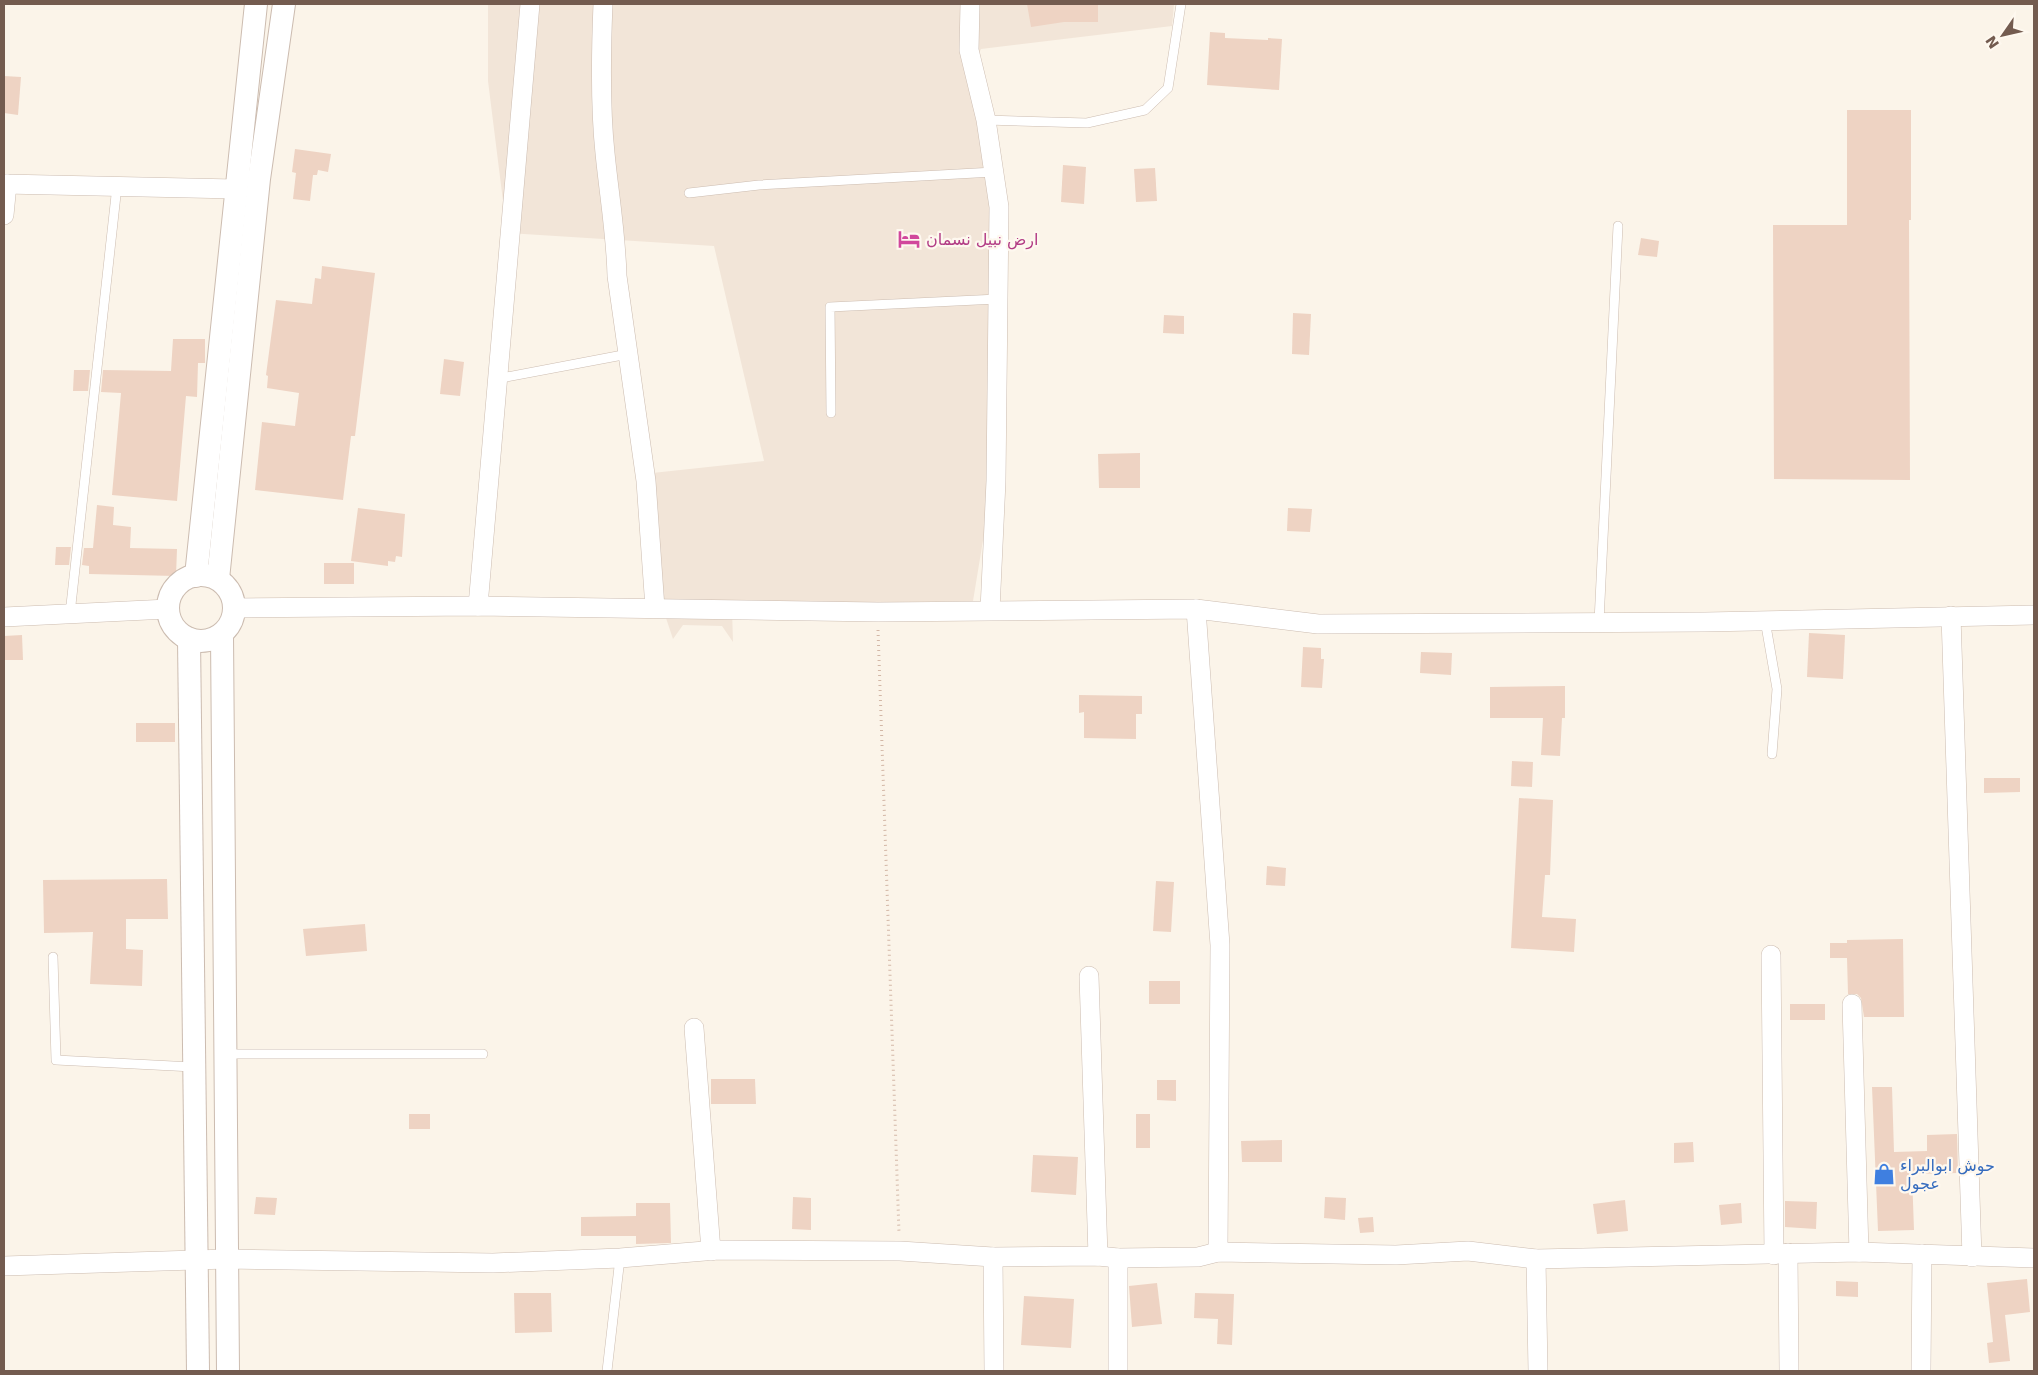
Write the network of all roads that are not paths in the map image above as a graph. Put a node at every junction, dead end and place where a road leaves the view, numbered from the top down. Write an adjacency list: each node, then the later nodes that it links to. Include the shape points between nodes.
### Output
1 (256, 4): 11 (street)
2 (284, 4): 20 (street, via 259,179)
3 (530, 4): 17 (street)
4 (604, 4): 16 (street, via 604,152)
5 (970, 4): 7 (street, via 969,50)
6 (1182, 4): 7 (lane, via 1168,88 1145,110 1087,122)
7 (986, 120): 8 (street)
8 (994, 172): 12 (lane, via 759,185); 15 (street, via 999,207)
9 (5, 184): 10 (street); 13 (street)
10 (117, 186): 11 (street); 27 (lane)
11 (235, 188): 19 (street)
12 (689, 193)
13 (4, 215)
14 (1618, 226): 32 (lane)
15 (998, 299): 18 (lane, via 830,308); 26 (street, via 996,481)
16 (628, 354): 17 (lane); 23 (street, via 646,481)
17 (496, 379): 21 (street)
18 (831, 413)
19 (196, 576): 20 (street); 24 (street, via 179,584 169,600)
20 (218, 579): 22 (street, via 232,596)
21 (478, 606): 22 (street); 23 (street)
22 (234, 608): 33 (street, via 229,627)
23 (655, 608): 26 (street, via 878,612)
24 (168, 609): 27 (street); 34 (street, via 174,627)
25 (1196, 609): 26 (street); 32 (street, via 1318,624); 45 (street, via 1220,946)
26 (990, 610)
27 (70, 614): 30 (street)
28 (2034, 615): 29 (street)
29 (1951, 616): 31 (street); 51 (street)
30 (4, 617)
31 (1765, 620): 32 (street); 35 (lane, via 1777,689)
32 (1599, 622)
33 (222, 634): 34 (street, via 206,642); 41 (street)
34 (189, 639): 43 (street)
35 (1772, 754)
36 (1771, 954): 47 (street)
37 (53, 957): 43 (lane, via 56,1060)
38 (1089, 976): 49 (street)
39 (1852, 1004): 46 (street)
40 (694, 1028): 44 (street)
41 (226, 1054): 42 (lane); 55 (street)
42 (483, 1054)
43 (194, 1067): 57 (street)
44 (711, 1251): 50 (street, via 900,1251); 52 (street)
45 (1218, 1252): 53 (street, via 1198,1257); 56 (street, via 1396,1255 1468,1252)
46 (1859, 1252): 47 (street); 48 (street)
47 (1781, 1254): 56 (street); 65 (street)
48 (1922, 1254): 51 (street); 66 (street)
49 (1098, 1256): 50 (street); 53 (street)
50 (993, 1257): 62 (street)
51 (1972, 1257): 54 (street)
52 (620, 1258): 55 (street, via 493,1263); 61 (lane)
53 (1118, 1258): 63 (street)
54 (2034, 1258)
55 (227, 1259): 57 (street); 60 (street)
56 (1536, 1259): 64 (street)
57 (196, 1262): 58 (street); 59 (street)
58 (4, 1266)
59 (198, 1371)
60 (228, 1371)
61 (607, 1371)
62 (994, 1371)
63 (1118, 1371)
64 (1538, 1371)
65 (1789, 1371)
66 (1921, 1371)

